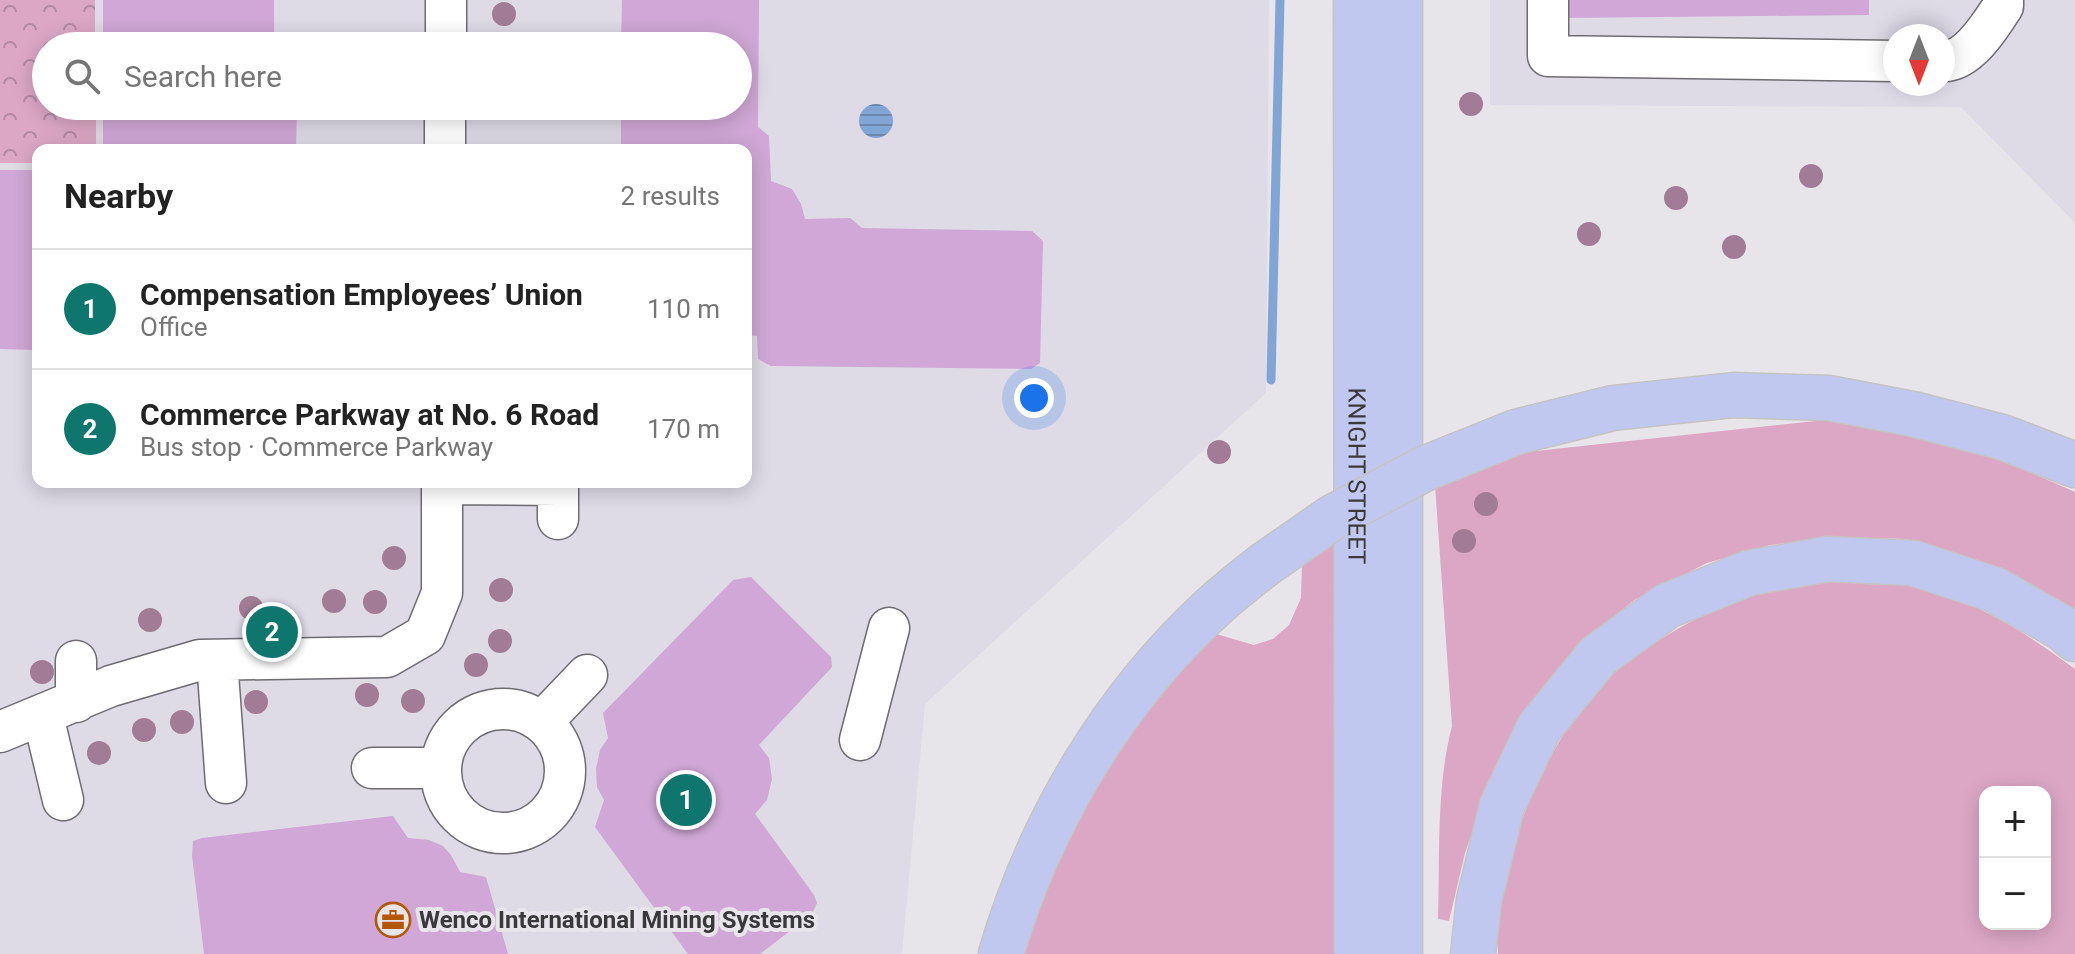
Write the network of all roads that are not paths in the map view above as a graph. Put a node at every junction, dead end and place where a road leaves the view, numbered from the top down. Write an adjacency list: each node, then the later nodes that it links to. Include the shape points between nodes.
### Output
1 (446, 0): 6 (street)
2 (1356, 0): 29 (highway, KNIGHT STREET)
3 (1400, 0): 30 (highway, KNIGHT STREET)
4 (1548, 0): 8 (street, via 1548,56)
5 (2003, 0): 7 (street, via 1982,38)
6 (446, 32)
7 (1955, 59)
8 (1883, 61)
9 (445, 120): 10 (street)
10 (445, 144)
11 (2075, 465): 28 (highway, bridge, via 1928,417 1829,398 1734,395 1613,408 1516,432 1426,468 1333,517 1264,565 1161,661 1068,789 1033,863)
12 (442, 488): 17 (street, via 442,593 425,635 387,657)
13 (490, 488): 14 (street)
14 (558, 495)
15 (889, 628): 23 (street)
16 (2075, 639): 31 (highway, via 1995,590 1913,563 1815,561 1749,573 1667,606 1598,656 1539,728 1502,806 1479,900)
17 (217, 660): 20 (street, via 159,671); 26 (street)
18 (76, 661): 20 (street)
19 (587, 675): 21 (street)
20 (59, 709): 22 (street); 27 (street)
21 (542, 722): 25 (street, via 506,709 469,719 454,732); 25 (street, via 564,758 565,779 553,808 529,828 486,831 467,822 452,807)
22 (0, 732)
23 (860, 740)
24 (372, 768): 25 (street)
25 (441, 768)
26 (226, 783)
27 (63, 800)
28 (1001, 954)
29 (1357, 954)
30 (1400, 954)
31 (1473, 954)

